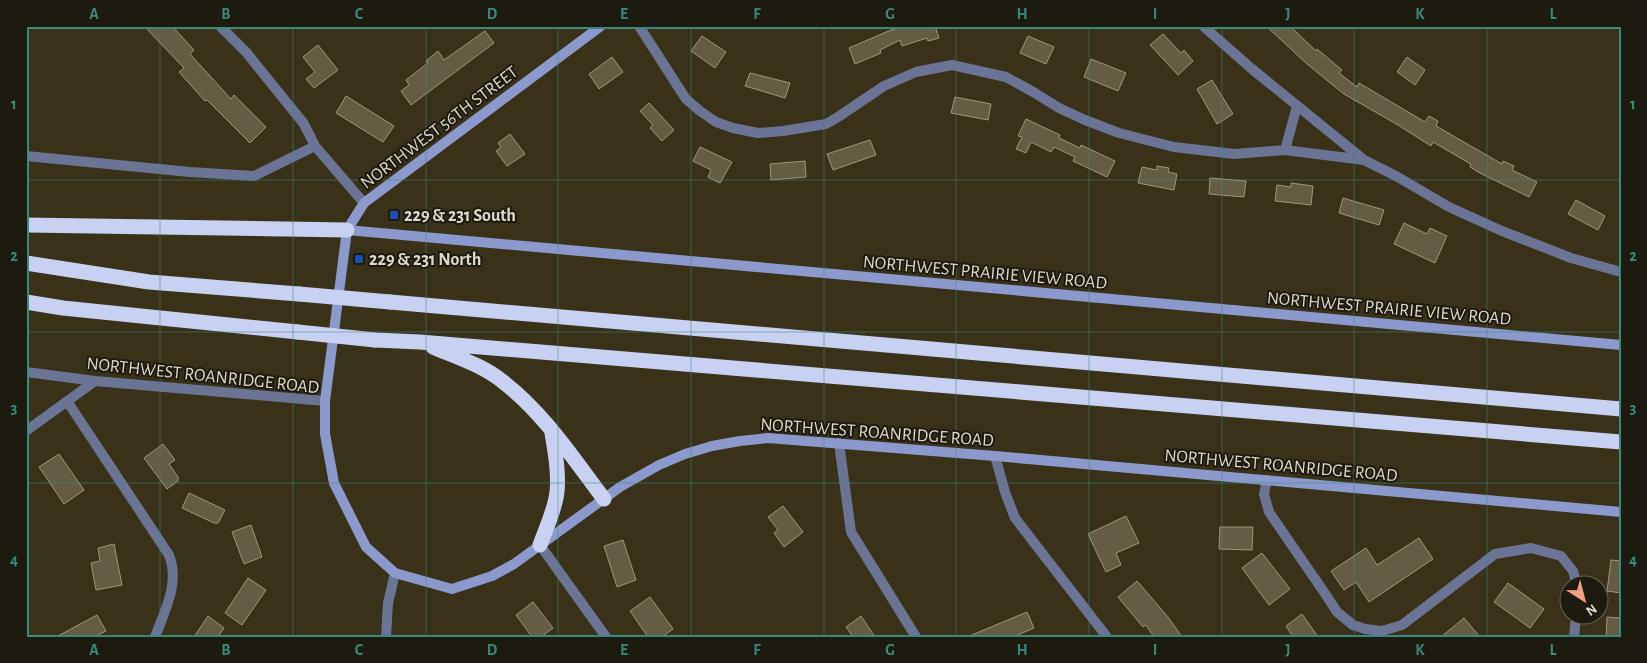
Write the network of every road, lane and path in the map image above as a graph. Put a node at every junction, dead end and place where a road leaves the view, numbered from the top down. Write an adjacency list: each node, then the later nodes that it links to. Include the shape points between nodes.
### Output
1 (220, 26): 6 (street, via 246,52 304,124)
2 (601, 26): 10 (street, NORTHWEST 56TH STREET)
3 (639, 26): 7 (street, via 686,99 716,122 741,130 772,133 826,124 884,86 916,72 952,65 1006,77 1059,108 1144,140 1214,153)
4 (1203, 26): 5 (street)
5 (1298, 106): 7 (street); 9 (street)
6 (315, 146): 8 (street, via 254,176); 10 (street)
7 (1285, 150): 9 (street)
8 (26, 156)
9 (1364, 160): 14 (street, via 1449,207 1502,231 1571,258)
10 (364, 203): 12 (street, NORTHWEST 56TH STREET)
11 (26, 226): 12 (highway)
12 (347, 230): 17 (street, NORTHWEST PRAIRIE VIEW ROAD); 20 (street, NORTHWEST 56TH STREET)
13 (26, 263): 22 (highway, bridge, via 149,282)
14 (1621, 272)
15 (26, 302): 16 (highway, bridge, via 375,340)
16 (420, 342): 24 (highway, via 473,364 501,380); 25 (highway)
17 (1621, 345)
18 (26, 372): 19 (street, NORTHWEST ROANRIDGE ROAD)
19 (95, 381): 20 (street, NORTHWEST ROANRIDGE ROAD); 21 (street)
20 (325, 401): 32 (street, NORTHWEST ROANRIDGE ROAD, via 325,434 334,483 366,547)
21 (67, 402): 23 (street); 34 (street, via 173,564 174,583)
22 (1621, 408)
23 (26, 431)
24 (552, 431): 29 (highway); 31 (highway, via 557,492)
25 (1621, 442)
26 (839, 443): 27 (street, NORTHWEST ROANRIDGE ROAD); 29 (street, NORTHWEST ROANRIDGE ROAD, via 768,438 712,446 659,465); 37 (street, via 851,532)
27 (995, 456): 28 (street, NORTHWEST ROANRIDGE ROAD); 38 (street, via 1015,518)
28 (1268, 480): 30 (street, NORTHWEST ROANRIDGE ROAD); 33 (street, via 1264,494 1269,512 1336,612 1352,625 1382,631 1402,625 1495,554 1531,548 1548,552 1561,556)
29 (604, 499): 31 (street, NORTHWEST ROANRIDGE ROAD)
30 (1621, 512)
31 (540, 545): 32 (street, NORTHWEST ROANRIDGE ROAD, via 492,576 452,589); 36 (street)
32 (395, 573): 35 (street, via 388,603)
33 (1574, 576)
34 (155, 637)
35 (386, 637)
36 (606, 637)
37 (916, 637)
38 (1106, 637)

